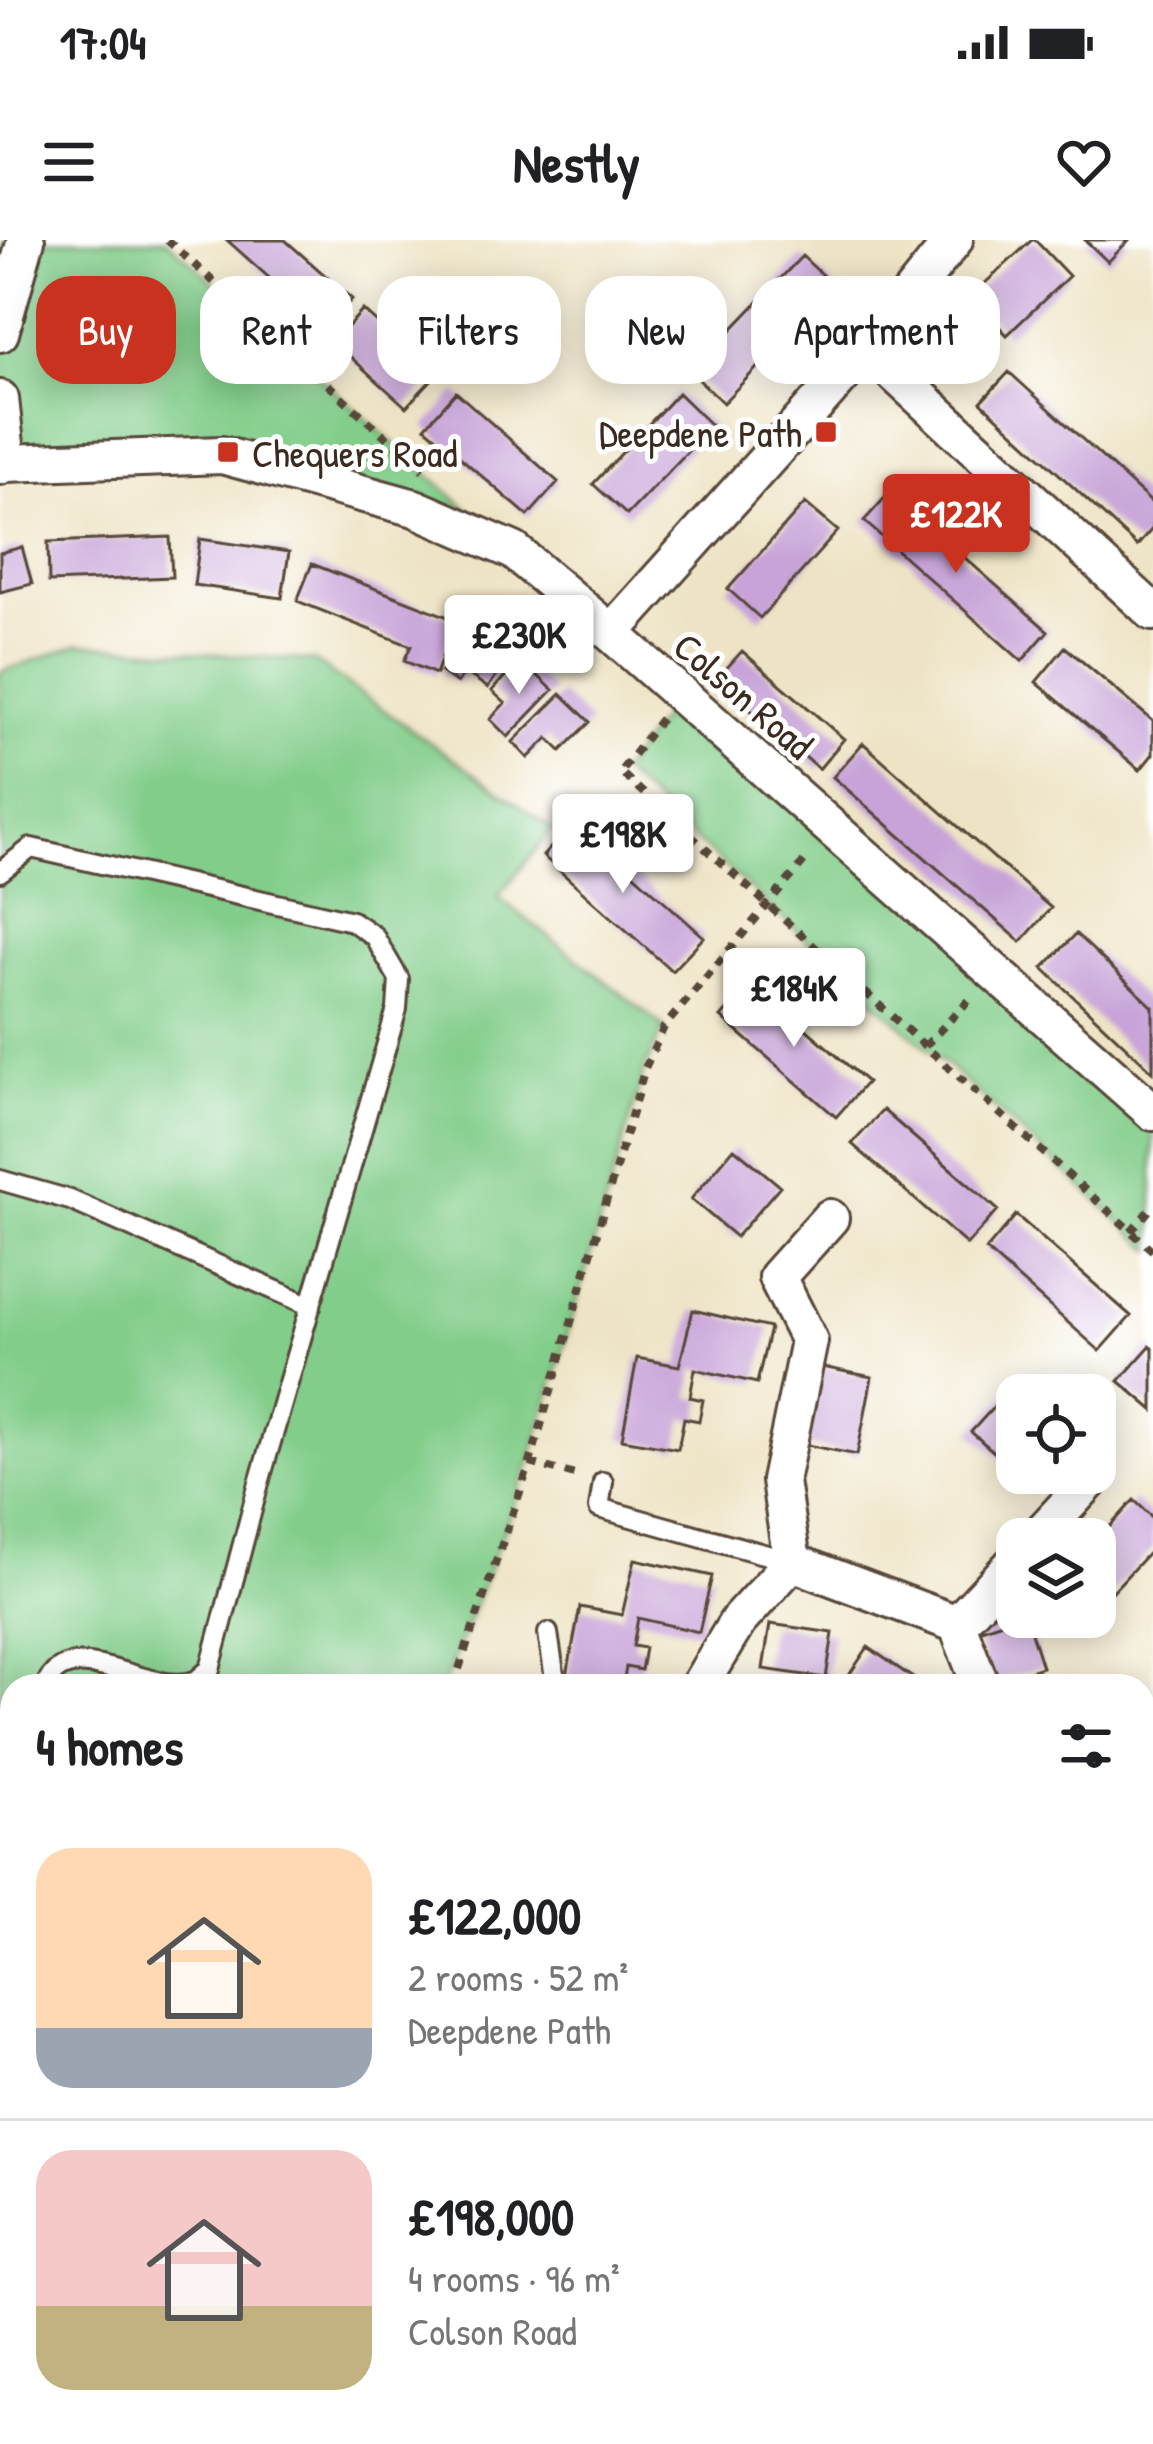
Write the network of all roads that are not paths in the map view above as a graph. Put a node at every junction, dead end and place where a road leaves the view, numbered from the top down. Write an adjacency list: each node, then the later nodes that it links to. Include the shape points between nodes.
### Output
1 (26, 240): 4 (street)
2 (954, 240): 3 (street)
3 (925, 276)
4 (0, 333)
5 (835, 384): 10 (street)
6 (906, 384): 9 (street)
7 (0, 399): 8 (street)
8 (3, 465): 10 (street, Colson Road, via 222,455 416,508 514,551)
9 (1153, 612)
10 (611, 633): 12 (street, Colson Road)
11 (0, 872): 15 (lane, via 32,848 352,921 374,935 399,979 397,1009)
12 (1153, 1112)
13 (0, 1180): 15 (lane, via 70,1200)
14 (830, 1218): 19 (street, via 777,1277 809,1341 780,1481)
15 (311, 1306): 25 (lane)
16 (603, 1482): 19 (lane, via 599,1508)
17 (1078, 1494): 18 (street)
18 (1056, 1518)
19 (792, 1562): 21 (street); 27 (street, via 737,1622)
20 (996, 1582): 21 (street)
21 (957, 1624): 28 (street)
22 (548, 1633): 26 (lane)
23 (51, 1674): 24 (lane, via 66,1663)
24 (130, 1674)
25 (204, 1674)
26 (554, 1674)
27 (706, 1674)
28 (976, 1674)

